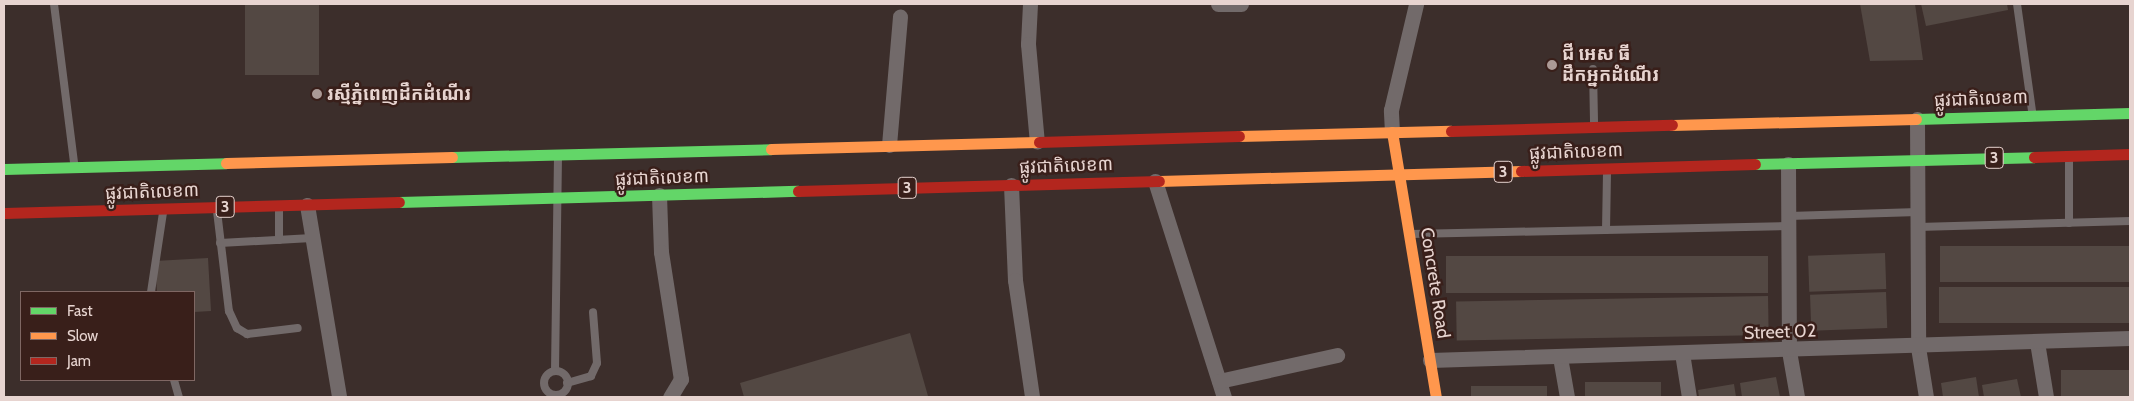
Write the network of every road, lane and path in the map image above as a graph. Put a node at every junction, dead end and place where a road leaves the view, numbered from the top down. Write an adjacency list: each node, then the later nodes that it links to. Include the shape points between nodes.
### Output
1 (54, 4): 21 (lane)
2 (1030, 4): 14 (street, via 1028,44)
3 (1218, 4): 4 (street)
4 (1241, 4)
5 (1416, 4): 13 (street, via 1391,110)
6 (2017, 4): 10 (lane)
7 (900, 16): 15 (street)
8 (1593, 69): 12 (lane)
9 (2130, 113): 10 (main road, ផ្លូវជាតិលេខ៣)
10 (2032, 116): 11 (main road, ផ្លូវជាតិលេខ៣)
11 (1917, 119): 12 (main road, ផ្លូវជាតិលេខ៣); 19 (street)
12 (1594, 127): 13 (main road, ផ្លូវជាតិលេខ៣)
13 (1392, 132): 14 (main road, ផ្លូវជាតិលេខ៣); 24 (main road, Concrete Road)
14 (1037, 142): 15 (main road, ផ្លូវជាតិលេខ៣)
15 (888, 145): 16 (main road, ផ្លូវជាតិលេខ៣)
16 (558, 154): 21 (main road, ផ្លូវជាតិលេខ៣); 28 (lane)
17 (2130, 154): 18 (main road, ផ្លូវជាតិលេខ៣ / 3)
18 (2069, 156): 19 (main road, ផ្លូវជាតិលេខ៣ / 3); 37 (lane)
19 (1919, 160): 20 (main road, ផ្លូវជាតិលេខ៣ / 3); 34 (street)
20 (1788, 164): 23 (main road, ផ្លូវជាតិលេខ៣ / 3); 35 (street)
21 (74, 167): 22 (main road, ផ្លូវជាតិលេខ៣)
22 (4, 169)
23 (1607, 169): 24 (main road, ផ្លូវជាតិលេខ៣ / 3); 38 (lane)
24 (1399, 174): 25 (main road, ផ្លូវជាតិលេខ៣ / 3); 39 (main road, Concrete Road)
25 (1155, 181): 26 (main road, ផ្លូវជាតិលេខ៣ / 3); 56 (street)
26 (1011, 186): 27 (main road, ផ្លូវជាតិលេខ៣ / 3); 62 (street, via 1015,280)
27 (658, 195): 28 (main road, ផ្លូវជាតិលេខ៣ / 3); 61 (street, via 661,252 681,379)
28 (559, 198): 29 (main road, ផ្លូវជាតិលេខ៣ / 3); 54 (lane)
29 (306, 205): 30 (main road, ផ្លូវជាតិលេខ៣ / 3); 40 (street)
30 (279, 206): 31 (main road, ផ្លូវជាតិលេខ៣ / 3); 41 (lane)
31 (217, 208): 32 (main road, ផ្លូវជាតិលេខ៣ / 3); 42 (lane)
32 (165, 209): 33 (main road, ផ្លូវជាតិលេខ៣ / 3); 43 (lane, via 151,270)
33 (4, 213)
34 (1918, 220): 35 (lane); 37 (lane); 48 (street)
35 (1789, 221): 38 (lane); 49 (street)
36 (2130, 221): 37 (lane)
37 (2069, 223)
38 (1606, 230): 39 (lane)
39 (1409, 234): 53 (main road, Concrete Road)
40 (312, 238): 41 (lane); 60 (street)
41 (280, 240): 42 (lane)
42 (220, 243): 45 (lane, via 229,311 237,328 247,334)
43 (151, 291)
44 (593, 312): 57 (lane, via 597,363 590,376)
45 (298, 328)
46 (2130, 338): 47 (street, Street 02)
47 (2037, 342): 48 (street, Street 02); 69 (street)
48 (1918, 347): 49 (street, Street 02); 68 (street)
49 (1789, 350): 50 (street, Street 02); 67 (street)
50 (1682, 353): 52 (street, Street 02); 66 (street)
51 (1337, 355): 56 (street)
52 (1560, 357): 53 (street, Street 02); 65 (street)
53 (1430, 360): 64 (main road, Concrete Road)
54 (555, 371): 57 (lane, via 564,374); 58 (lane, via 544,380)
55 (174, 381): 59 (lane)
56 (1219, 381): 63 (street)
57 (568, 383): 58 (lane, via 562,393)
58 (550, 395)
59 (178, 397)
60 (339, 397)
61 (670, 397)
62 (1032, 397)
63 (1224, 397)
64 (1436, 397)
65 (1567, 397)
66 (1689, 397)
67 (1797, 397)
68 (1926, 397)
69 (2046, 397)

